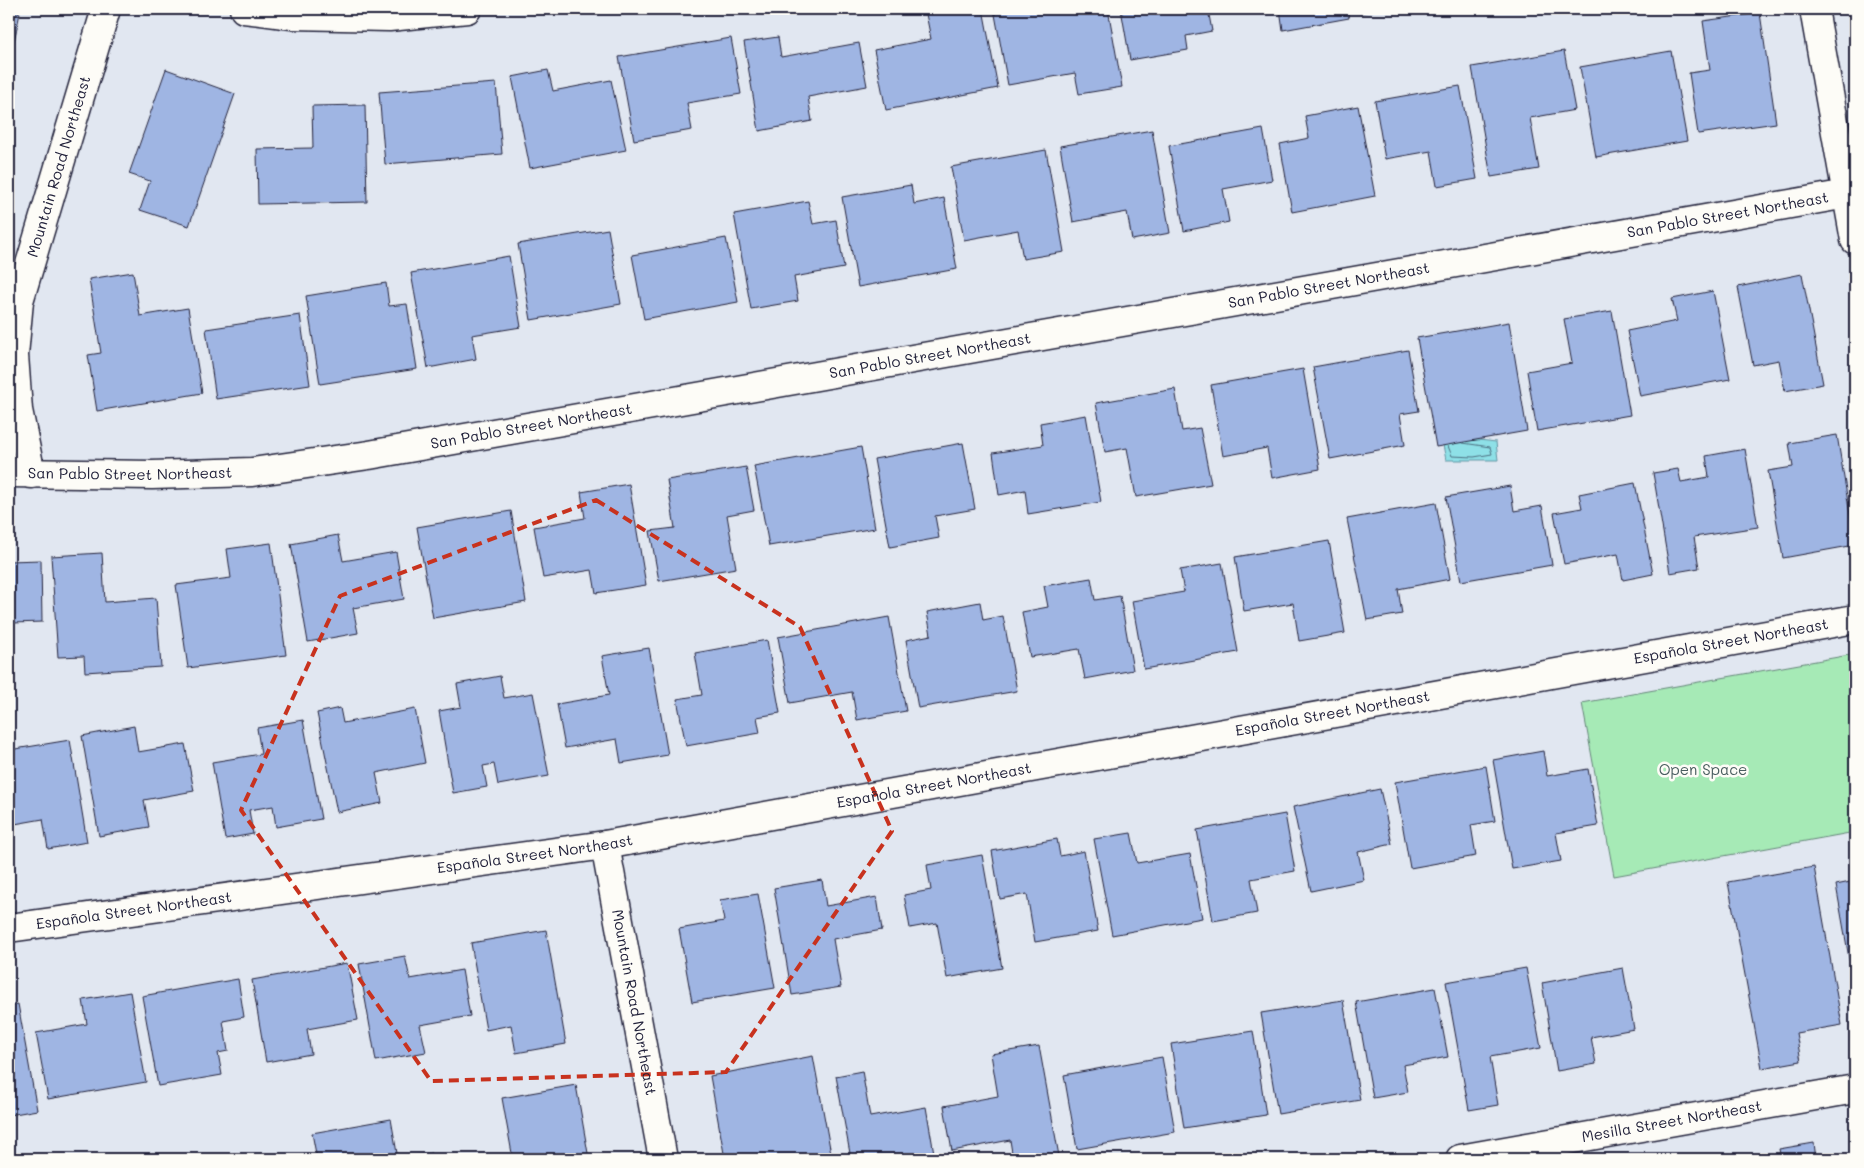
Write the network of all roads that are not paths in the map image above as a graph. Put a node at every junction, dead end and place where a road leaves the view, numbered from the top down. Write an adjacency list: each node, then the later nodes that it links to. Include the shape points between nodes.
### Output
1 (106, 9): 7 (street, Mountain Road Northeast, via 19,301 14,355)
2 (244, 9): 3 (street, via 292,15 389,17)
3 (467, 9)
4 (1814, 9): 5 (street)
5 (1847, 194): 6 (street); 7 (street, San Pablo Street Northeast, via 369,455 252,472 152,475)
6 (1855, 240)
7 (20, 473)
8 (1855, 619): 9 (street, Española Street Northeast)
9 (605, 845): 10 (street, Española Street Northeast); 12 (street, Mountain Road Northeast)
10 (9, 928)
11 (1855, 1089): 13 (street, Mesilla Street Northeast)
12 (663, 1159)
13 (1460, 1159)

